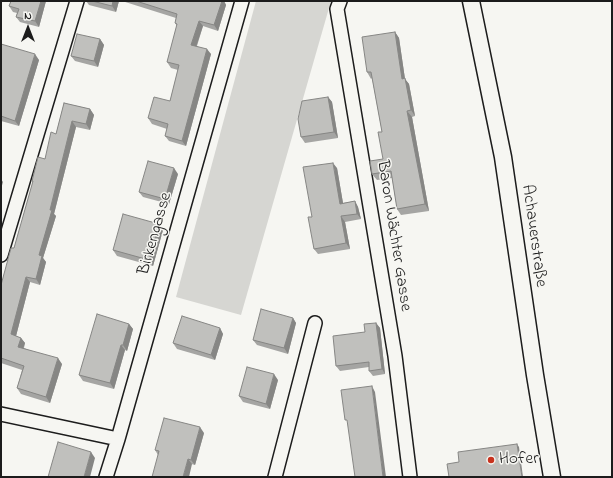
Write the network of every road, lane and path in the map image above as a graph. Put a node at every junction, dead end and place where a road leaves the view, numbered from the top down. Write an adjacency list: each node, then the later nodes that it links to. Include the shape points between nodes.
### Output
1 (77, 1): 5 (street)
2 (242, 1): 8 (street, Birkengasse)
3 (340, 1): 11 (street, Baron Wächter Gasse, via 337,9 394,356)
4 (471, 1): 12 (street, Achauerstraße, via 503,157)
5 (1, 255)
6 (315, 323): 10 (street)
7 (1, 414): 8 (street)
8 (118, 439): 9 (street, Birkengasse)
9 (106, 477)
10 (275, 477)
11 (410, 477)
12 (552, 477)

